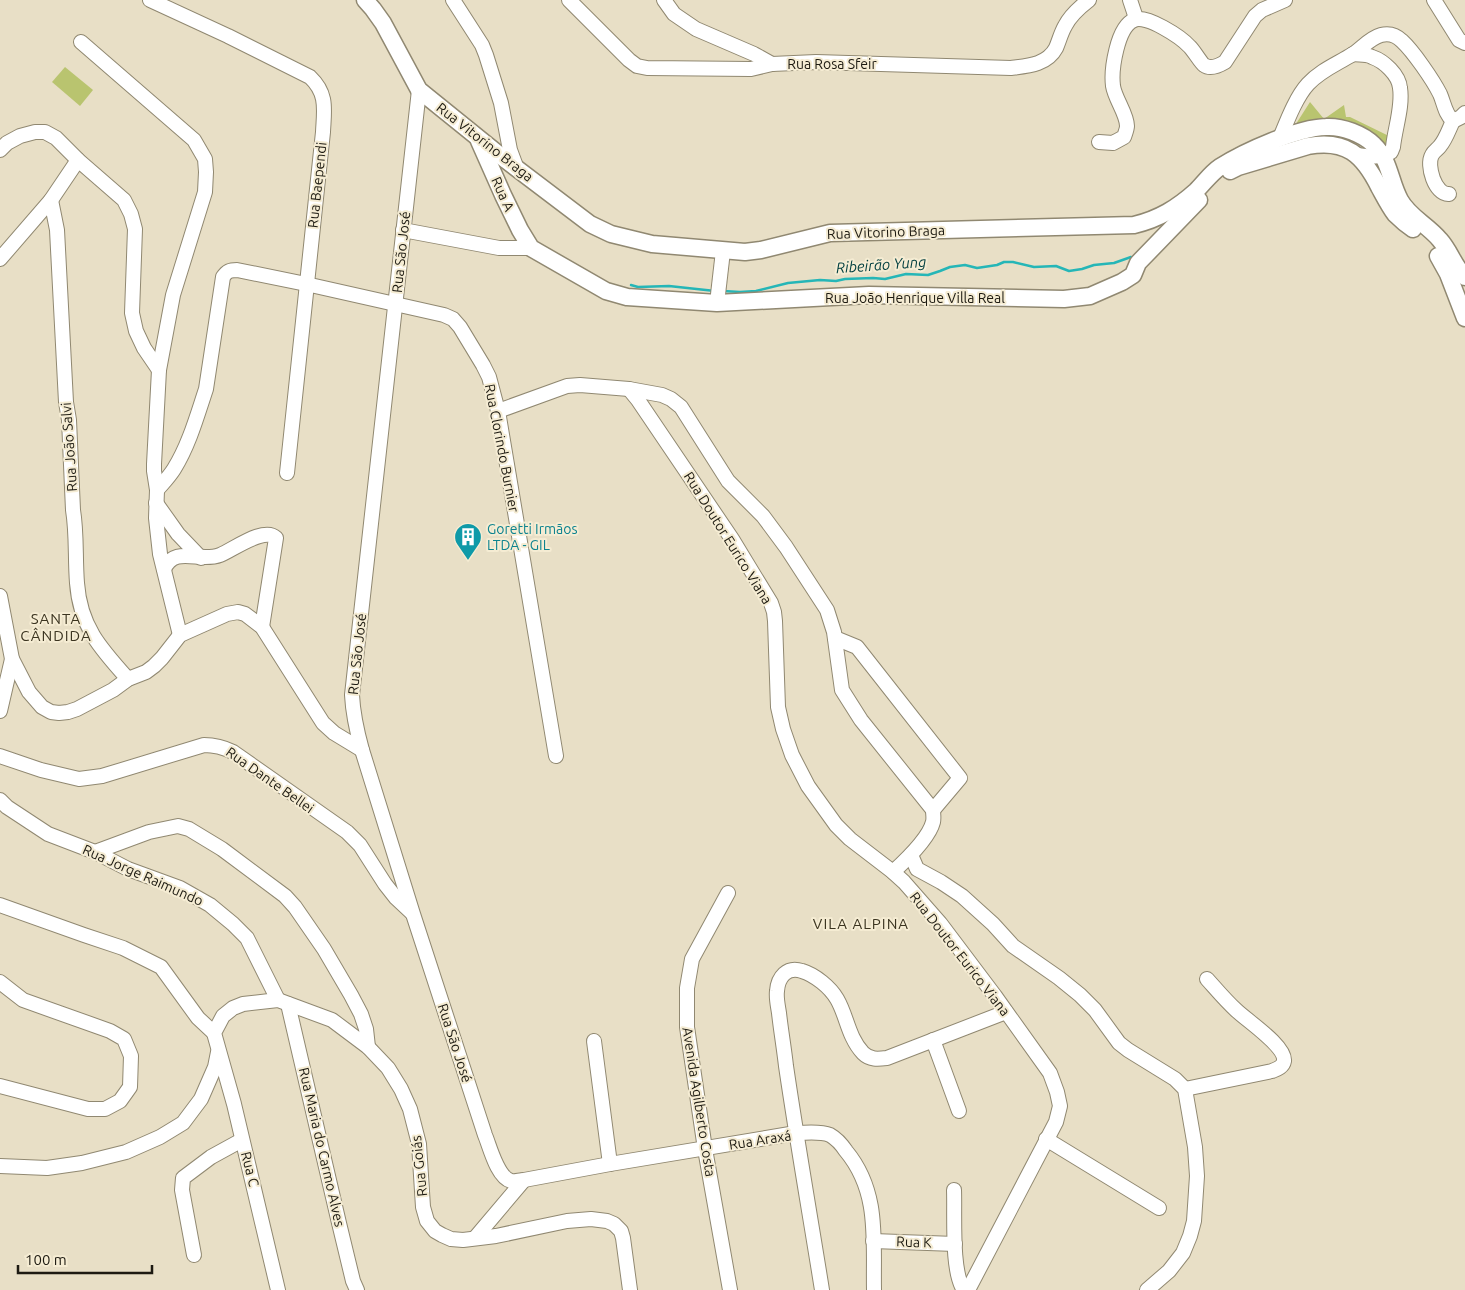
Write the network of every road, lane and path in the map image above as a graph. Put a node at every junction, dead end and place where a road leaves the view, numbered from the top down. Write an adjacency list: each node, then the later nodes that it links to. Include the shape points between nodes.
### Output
1 (150, 0): 37 (street, Rua Baependi, via 310,77 322,91 325,102 323,132)
2 (364, 0): 15 (main road, Rua Vitorino Braga, via 383,23)
3 (453, 0): 21 (street, via 486,55 501,103)
4 (569, 0): 14 (street, Rua Rosa Sfeir, via 637,66 751,69)
5 (664, 0): 14 (street, via 674,14 696,29)
6 (1089, 0): 14 (street, Rua Rosa Sfeir, via 1065,25 1050,57 1034,64 1010,68 816,62)
7 (1130, 0): 10 (street)
8 (1285, 0): 10 (street, via 1255,16 1225,62 1210,67 1204,65 1183,40 1143,18)
9 (1434, 0): 12 (street)
10 (1136, 18): 19 (street, via 1124,28 1112,73 1114,93 1127,126 1124,137 1113,143)
11 (81, 42): 41 (street, via 194,140 205,159 205,192 173,295)
12 (1465, 43)
13 (1353, 54): 17 (street, via 1381,35 1397,37 1434,82); 18 (street, via 1323,71 1308,85 1288,116); 24 (street, via 1379,60 1389,68 1400,86 1393,147)
14 (772, 64)
15 (419, 90): 20 (main road, Rua Vitorino Braga); 30 (street, Rua São José)
16 (1465, 113): 17 (street)
17 (1453, 121): 28 (street, via 1430,161 1439,191)
18 (1280, 138): 24 (main road, Rua Vitorino Braga, via 1316,128 1345,130 1374,144); 34 (main road, Rua Vitorino Braga, via 1218,168 1178,207 1144,223 830,233 761,250)
19 (1099, 142)
20 (484, 143): 21 (street, via 499,149); 26 (main road, Rua Vitorino Braga); 27 (main road, Rua A)
21 (508, 144): 26 (street)
22 (0, 150): 25 (street, via 20,136 45,132 56,138)
23 (1358, 155): 24 (street); 38 (main road, Rua João Henrique Villa Real, via 1331,144 1317,144 1238,167 1222,176 1138,263 1133,275 1090,296 1052,300); 40 (main road, via 1396,214 1438,254)
24 (1382, 156): 36 (main road, Rua Vitorino Braga, via 1400,200 1438,238)
25 (78, 160): 29 (street); 41 (street, via 124,200 131,214 135,229 132,312 136,331)
26 (512, 165): 27 (street); 34 (main road, Rua Vitorino Braga, via 590,224 611,234 652,244)
27 (493, 171): 31 (main road, Rua A)
28 (1449, 194)
29 (51, 200): 35 (street); 53 (street, Rua João Salvi, via 57,230 80,606 88,629)
30 (403, 230): 32 (street, Rua João Henrique Villa Real); 39 (street, Rua São José)
31 (520, 230): 32 (street); 33 (main road, Rua A)
32 (510, 248): 33 (street, Rua João Henrique Villa Real)
33 (531, 248): 38 (main road, Rua João Henrique Villa Real, via 618,295)
34 (723, 251): 38 (street)
35 (0, 259)
36 (1465, 277)
37 (306, 284): 39 (street, Rua Clorindo Burnier); 44 (street, Rua Baependi); 45 (street, Rua Clorindo Burnier, via 237,270 226,272 206,389 184,451)
38 (718, 294)
39 (395, 304): 43 (street, Rua Clorindo Burnier, via 444,315 457,323 483,364); 55 (street, Rua São José, via 352,695 355,726)
40 (1465, 318)
41 (159, 370): 45 (street, via 154,471)
42 (629, 390): 43 (street, via 567,386); 51 (street, via 662,395 681,407 728,481 763,516 792,555 827,610); 63 (street, Rua Doutor Eurico Viana, via 732,539 771,603 781,722 792,755 808,786 836,825)
43 (498, 411): 57 (street, Rua Clorindo Burnier)
44 (287, 473)
45 (156, 497): 46 (street, via 178,534); 47 (street)
46 (200, 558): 47 (street, via 174,557); 49 (street, via 218,556 254,537 274,535)
47 (164, 569): 50 (street)
48 (0, 596): 52 (street)
49 (262, 627): 50 (street, via 238,612); 55 (street, via 323,723)
50 (180, 635): 53 (street, via 154,666)
51 (834, 638): 59 (street, via 842,690 861,720); 59 (street, via 857,647 960,778)
52 (12, 659): 53 (street, via 29,692 42,707 59,714 77,709); 54 (street)
53 (128, 679)
54 (0, 711)
55 (362, 750): 67 (street, Rua São José)
56 (0, 756): 67 (street, Rua Dante Bellei, via 79,779 102,776 204,746 223,747 347,832 360,845 396,898)
57 (556, 756)
58 (0, 800): 60 (street, Rua Jorge Raimundo, via 48,834)
59 (933, 810): 61 (street, via 933,822)
60 (94, 852): 70 (street, Rua Jorge Raimundo, via 128,869 180,888 210,905 247,938); 75 (street, via 149,832 178,826 189,828 222,849 295,907 361,1014)
61 (911, 855): 62 (street); 63 (street)
62 (917, 869): 64 (street); 78 (street, via 962,896 1013,946 1080,995 1128,1050 1175,1079)
63 (893, 872): 64 (street, Rua Doutor Eurico Viana)
64 (904, 882): 71 (street, Rua Doutor Eurico Viana, via 940,923)
65 (728, 893): 83 (street, Avenida Agilberto Costa, via 692,959 687,988 687,1027)
66 (0, 905): 72 (street, via 123,948 161,967 198,1018)
67 (413, 914): 86 (street, Rua São José, via 497,1168 511,1181)
68 (1207, 978): 78 (street, via 1236,1010 1265,1033 1280,1050 1284,1062 1272,1071)
69 (0, 982): 77 (street, via 23,1000 110,1031 124,1039 131,1056 130,1087 120,1101 105,1109 88,1109)
70 (283, 1002): 72 (street, Rua Goiás, via 243,1004 233,1008 223,1016); 75 (street, Rua Goiás, via 332,1020); 94 (street, Rua Maria do Carmo Alves)
71 (1006, 1012): 73 (street); 81 (street, Rua Doutor Eurico Viana, via 1050,1073 1057,1092 1060,1106 1056,1122)
72 (214, 1033): 76 (street)
73 (933, 1040): 79 (street); 80 (street, via 887,1058 871,1059 854,1042 837,999 830,990 804,972 788,971 781,977 777,990)
74 (594, 1041): 84 (street)
75 (368, 1047): 89 (street, Rua Goiás, via 388,1068 410,1109 419,1144 427,1221 435,1231 451,1239)
76 (218, 1050): 82 (street, Rua C); 85 (street, via 215,1067 201,1099 183,1123 160,1137 126,1152 82,1163 47,1168)
77 (0, 1086)
78 (1185, 1089): 101 (street, via 1197,1176 1194,1221 1183,1253 1169,1271)
79 (959, 1111)
80 (796, 1133): 83 (street, Rua Araxá); 90 (street, Rua Araxá, via 831,1136 857,1164 868,1189); 97 (street)
81 (1046, 1139): 88 (street); 100 (street, Rua Doutor Eurico Viana)
82 (242, 1140): 92 (street, via 183,1178 182,1190); 93 (street, Rua C)
83 (706, 1149): 84 (street, Rua Araxá); 96 (street, Avenida Agilberto Costa)
84 (610, 1164): 86 (street, Rua Araxá)
85 (0, 1166)
86 (524, 1180): 89 (street)
87 (954, 1190): 91 (street)
88 (1159, 1208)
89 (475, 1238): 95 (street, Rua Goiás, via 567,1220 607,1221 614,1224 623,1238)
90 (873, 1241): 91 (street, Rua K); 98 (street, Rua Araxá)
91 (955, 1244): 99 (street, via 956,1267)
92 (194, 1255)
93 (278, 1290)
94 (357, 1290)
95 (630, 1290)
96 (730, 1290)
97 (822, 1290)
98 (874, 1290)
99 (964, 1290)
100 (968, 1290)
101 (1147, 1290)

